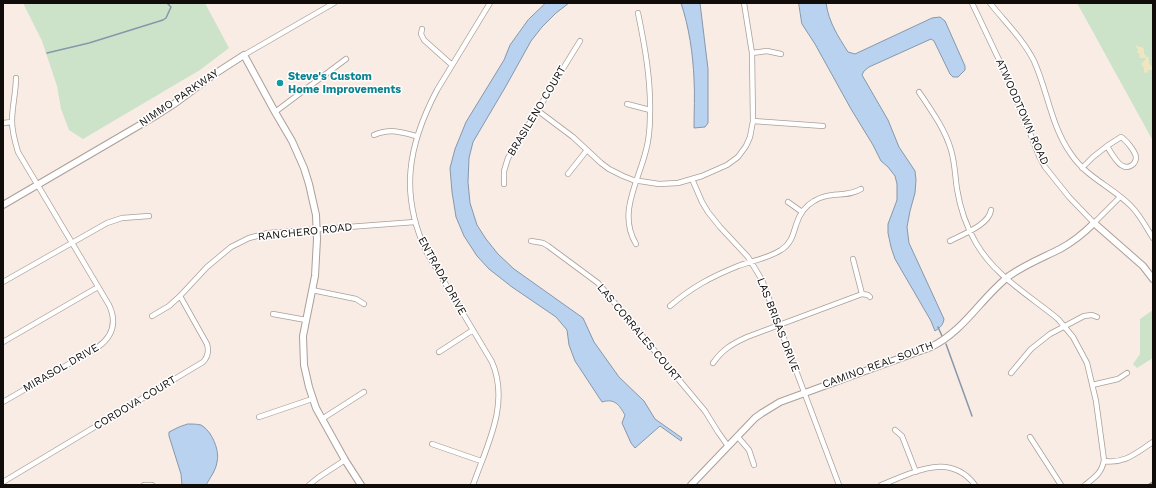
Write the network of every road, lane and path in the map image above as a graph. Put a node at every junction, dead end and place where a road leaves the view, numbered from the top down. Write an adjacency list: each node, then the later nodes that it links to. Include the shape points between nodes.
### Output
1 (334, 3): 11 (street, NIMMO PARKWAY)
2 (490, 3): 13 (street, ENTRADA DRIVE)
3 (744, 3): 9 (street)
4 (972, 3): 42 (street, ATWOODTOWN ROAD, via 1011,85 1039,156 1068,197)
5 (990, 3): 28 (street, via 1030,54 1058,133)
6 (638, 13): 18 (street, via 648,60)
7 (422, 29): 13 (street, via 424,40)
8 (580, 41): 17 (street, BRASILENO COURT)
9 (752, 53): 10 (street, via 767,51); 20 (street)
10 (781, 54)
11 (244, 56): 19 (street); 33 (street, NIMMO PARKWAY, via 157,115)
12 (346, 59): 19 (street)
13 (452, 65): 25 (street, ENTRADA DRIVE, via 436,90)
14 (16, 78): 21 (street, MIRASOL DRIVE)
15 (919, 92): 44 (street, via 949,143 960,206)
16 (627, 104): 18 (street)
17 (537, 110): 27 (street); 32 (street, BRASILENO COURT, via 508,158)
18 (650, 110): 31 (street, via 646,152)
19 (275, 112): 43 (street, via 304,168 314,201)
20 (753, 121): 23 (street); 30 (street, via 746,146 738,157 727,165)
21 (12, 122): 22 (street); 33 (street, MIRASOL DRIVE, via 18,152)
22 (3, 123)
23 (823, 126)
24 (374, 135): 25 (street, via 392,131)
25 (416, 136): 41 (street, ENTRADA DRIVE, via 410,168)
26 (1107, 146): 26 (street, via 1123,138 1135,153 1134,163 1130,166 1120,165); 28 (street)
27 (587, 150): 29 (street); 31 (street, via 609,169)
28 (1082, 168): 35 (street)
29 (568, 174)
30 (692, 179): 31 (street, via 664,184); 51 (street, LAS BRISAS DRIVE, via 702,202 714,220)
31 (637, 181): 49 (street, via 630,204 628,223)
32 (504, 184)
33 (37, 185): 37 (street, NIMMO PARKWAY); 48 (street, MIRASOL DRIVE)
34 (861, 189): 39 (street, via 852,194 823,197 812,202)
35 (1120, 196): 42 (street, CAMINO REAL SOUTH); 45 (street, via 1134,210)
36 (788, 202): 39 (street)
37 (3, 205)
38 (991, 210): 44 (street, via 987,220)
39 (802, 212): 51 (street, via 793,237 786,247)
40 (149, 216): 48 (street, via 112,221)
41 (415, 222): 43 (street, RANCHERO ROAD); 68 (street, ENTRADA DRIVE, via 427,253)
42 (1094, 223): 52 (street, CAMINO REAL SOUTH, via 1061,248 1034,260); 53 (street, ATWOODTOWN ROAD, via 1143,266)
43 (317, 230): 56 (street); 58 (street, RANCHERO ROAD, via 268,233 240,242 207,267)
44 (969, 231): 46 (street); 52 (street, via 992,266)
45 (1153, 238)
46 (950, 240)
47 (531, 241): 86 (street, LAS CORRALES COURT, via 548,246 598,283 705,411)
48 (72, 243): 54 (street); 55 (street, MIRASOL DRIVE)
49 (636, 244)
50 (853, 259): 57 (street)
51 (752, 262): 61 (street, via 704,281); 66 (street, LAS BRISAS DRIVE, via 762,280)
52 (1006, 279): 67 (street); 76 (street, CAMINO REAL SOUTH, via 944,340)
53 (1153, 280)
54 (3, 282)
55 (98, 287): 69 (street); 78 (street, MIRASOL DRIVE, via 113,316 113,326 106,340)
56 (312, 290): 60 (street, via 356,299); 65 (street)
57 (862, 294): 59 (street); 66 (street)
58 (180, 296): 63 (street, RANCHERO ROAD); 92 (street, CORDOVA COURT, via 207,344 208,356 203,362)
59 (870, 297)
60 (364, 304)
61 (670, 306)
62 (273, 314): 65 (street)
63 (152, 316)
64 (1097, 317): 67 (street, via 1084,316)
65 (306, 320): 77 (street, via 303,336 304,365)
66 (779, 325): 71 (street, via 733,344); 76 (street, LAS BRISAS DRIVE)
67 (1065, 326): 72 (street, via 1031,349); 74 (street, via 1087,363)
68 (473, 330): 70 (street); 88 (street, ENTRADA DRIVE, via 492,362 499,388 496,419)
69 (3, 342)
70 (439, 352)
71 (713, 363)
72 (1011, 373)
73 (1127, 373): 74 (street, via 1118,379)
74 (1092, 385): 89 (street)
75 (364, 392): 80 (street)
76 (804, 393): 82 (street, CAMINO REAL SOUTH, via 780,402 762,413); 99 (street, LAS BRISAS DRIVE)
77 (312, 399): 79 (street); 80 (street)
78 (3, 402)
79 (259, 417)
80 (322, 419): 87 (street)
81 (895, 430): 91 (street, via 902,436)
82 (738, 436): 86 (street, CAMINO REAL SOUTH); 90 (street, via 749,450)
83 (1030, 437): 102 (street)
84 (1153, 442): 89 (street, via 1129,458)
85 (432, 444): 88 (street)
86 (728, 446): 98 (street, CAMINO REAL SOUTH)
87 (345, 460): 95 (street); 96 (street)
88 (481, 461): 97 (street, ENTRADA DRIVE)
89 (1104, 461): 103 (street, via 1099,474)
90 (754, 465)
91 (916, 472): 100 (street); 101 (street, via 934,466 950,467 965,474)
92 (3, 482)
93 (144, 485): 94 (street)
94 (152, 485)
95 (309, 485)
96 (361, 485)
97 (473, 485)
98 (691, 485)
99 (839, 485)
100 (880, 485)
101 (976, 485)
102 (1061, 485)
103 (1085, 485)

